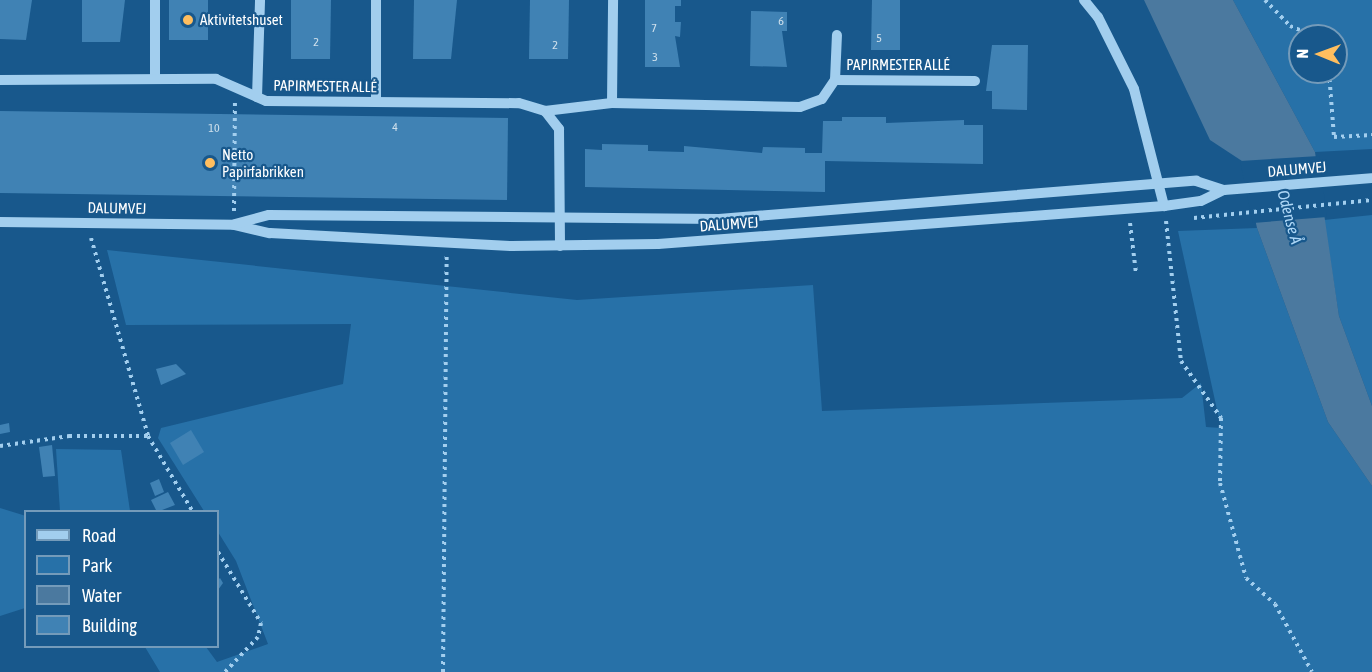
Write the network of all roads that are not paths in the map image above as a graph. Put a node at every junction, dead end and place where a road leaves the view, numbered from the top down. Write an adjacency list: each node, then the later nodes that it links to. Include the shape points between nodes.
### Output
1 (155, 0): 7 (street)
2 (260, 0): 11 (street)
3 (376, 0): 12 (street)
4 (613, 0): 13 (street)
5 (1084, 0): 16 (street, via 1098,17 1134,89)
6 (837, 35): 9 (street)
7 (155, 78): 8 (street, PAPIRMESTER ALLÉ); 11 (street, PAPIRMESTER ALLÉ, via 216,80)
8 (0, 80)
9 (835, 80): 10 (street, PAPIRMESTER ALLÉ); 13 (street, PAPIRMESTER ALLÉ, via 822,99 800,107)
10 (975, 81)
11 (257, 97): 12 (street, PAPIRMESTER ALLÉ)
12 (376, 102): 14 (street, PAPIRMESTER ALLÉ, via 519,103)
13 (612, 103): 14 (street, PAPIRMESTER ALLÉ)
14 (546, 111): 20 (street, via 559,129)
15 (1372, 178): 17 (street, DALUMVEJ)
16 (1160, 184): 17 (street, DALUMVEJ, via 1196,181); 18 (street); 20 (street, DALUMVEJ, via 857,211)
17 (1224, 190): 18 (street, DALUMVEJ, via 1202,201)
18 (1164, 206): 22 (street, DALUMVEJ, via 883,229)
19 (0, 222): 21 (street, DALUMVEJ)
20 (561, 222): 21 (street, DALUMVEJ, via 269,215); 22 (street)
21 (234, 225): 22 (street, DALUMVEJ, via 270,232)
22 (560, 246)

